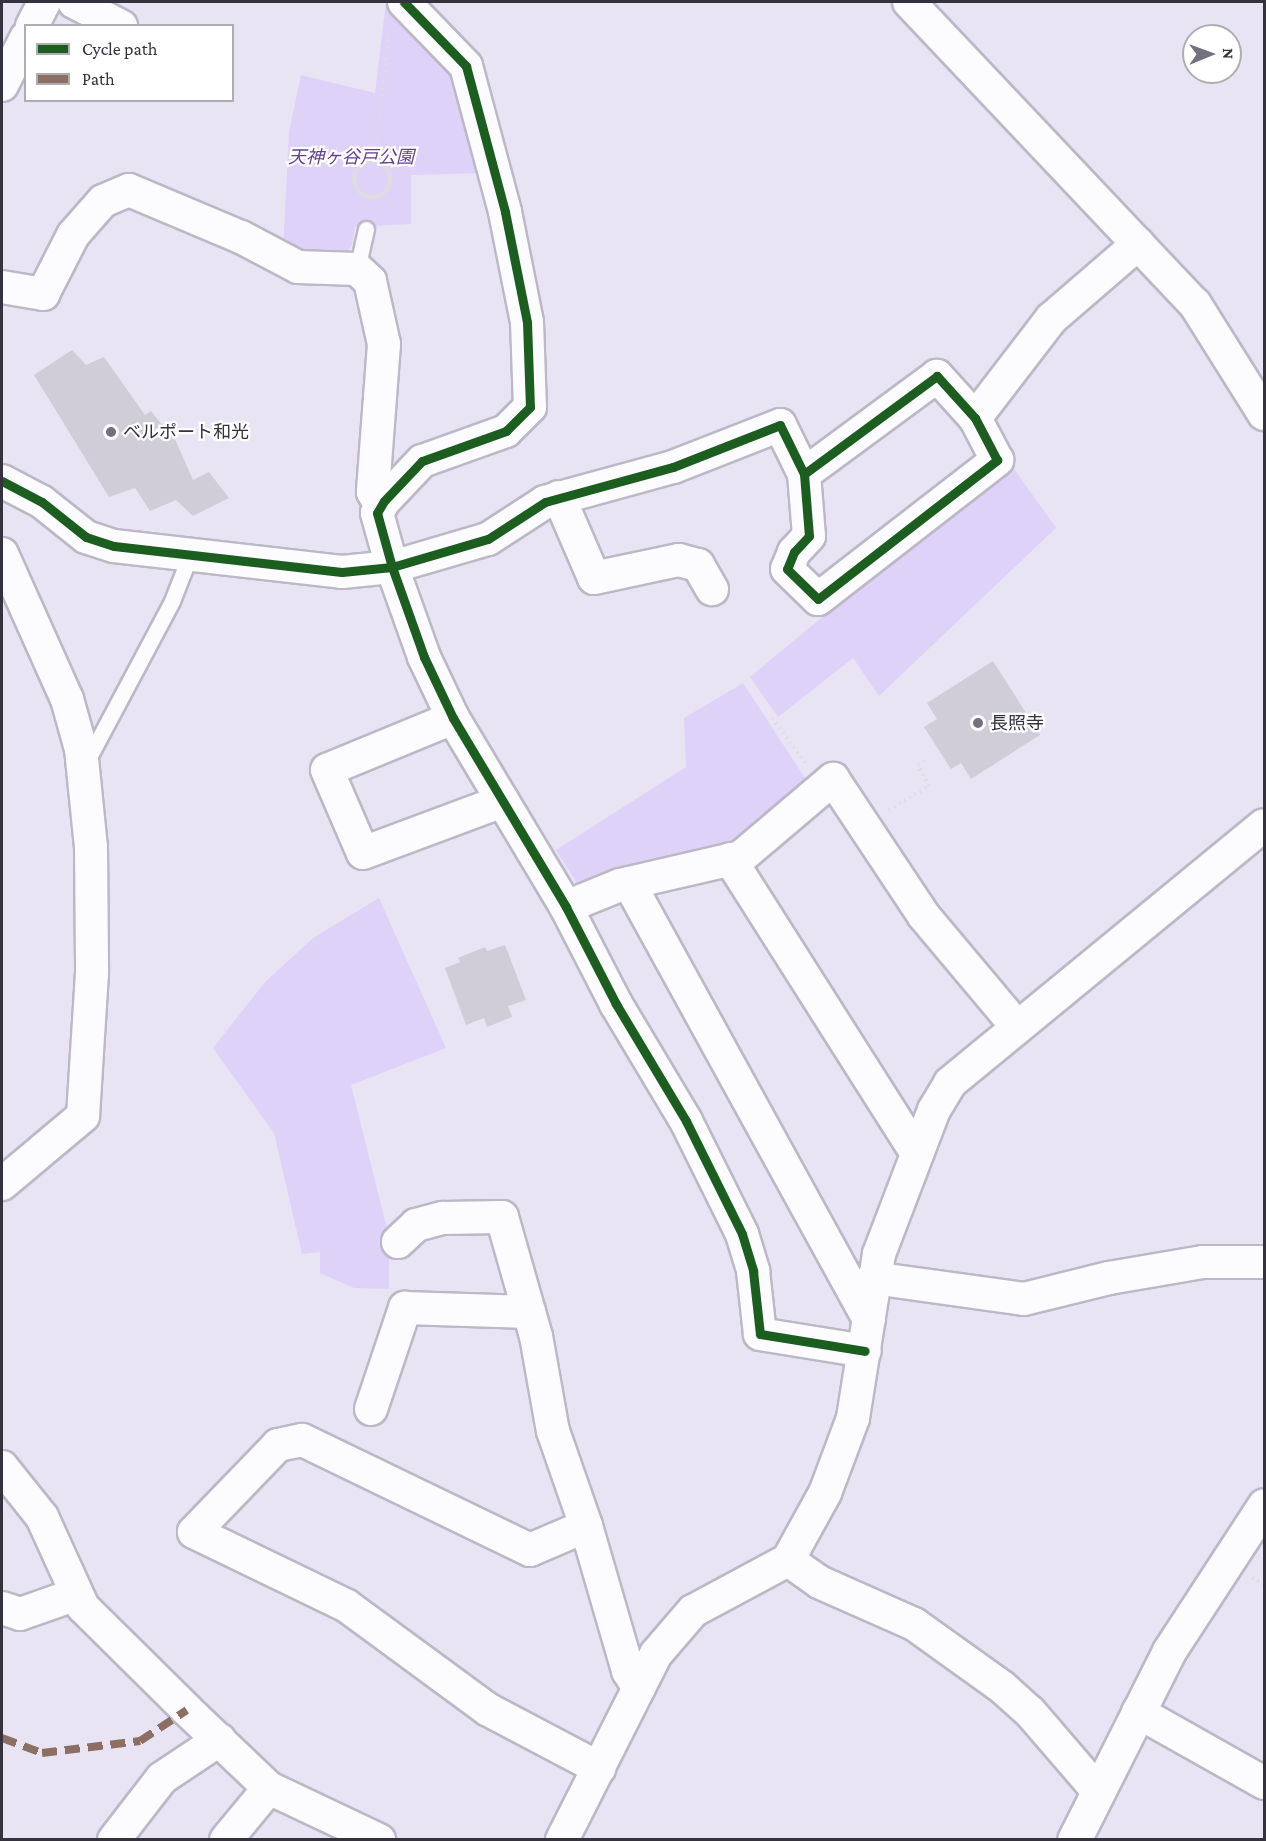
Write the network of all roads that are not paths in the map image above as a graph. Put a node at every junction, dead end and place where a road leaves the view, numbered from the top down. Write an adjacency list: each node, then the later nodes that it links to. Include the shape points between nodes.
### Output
1 (45, 2): 5 (street)
2 (74, 2): 6 (street)
3 (909, 2): 10 (street)
4 (397, 14): 18 (street, via 466,66 505,212 526,321 530,407 506,431 423,461)
5 (34, 24)
6 (117, 24)
7 (24, 44): 8 (street)
8 (2, 85)
9 (366, 230): 11 (lane)
10 (1138, 244): 13 (street, via 1195,304); 14 (street, via 1051,318)
11 (357, 269): 12 (street, via 298,267 241,237 129,190 103,201 73,235 43,294); 18 (street, via 370,281 384,344 373,492)
12 (2, 287)
13 (1260, 398)
14 (975, 418): 15 (street, via 938,376); 15 (street, via 997,460 818,600 788,569 794,552 809,536)
15 (804, 474): 17 (street, via 780,425 673,467)
16 (2, 481): 20 (street, via 42,502 86,537 114,546)
17 (560, 497): 21 (street, via 545,502 488,539); 22 (street, via 594,578 679,560 698,565)
18 (381, 506): 21 (street, via 376,513)
19 (2, 554): 24 (street, via 67,699)
20 (190, 555): 21 (street, via 342,572); 24 (lane, via 172,601)
21 (392, 567): 23 (street, via 424,657)
22 (712, 589)
23 (453, 718): 25 (street); 25 (street, via 327,770 363,854)
24 (83, 768): 32 (street, via 91,847 92,973 83,1116)
25 (503, 801): 29 (street)
26 (1264, 825): 30 (street)
27 (730, 859): 28 (street); 30 (street, via 741,856 833,778 924,916); 31 (street)
28 (629, 883): 29 (street); 37 (street)
29 (566, 907): 38 (street, via 616,1004 686,1120 742,1234 753,1271 760,1334)
30 (1017, 1027): 31 (street, via 950,1083)
31 (917, 1154): 35 (street)
32 (2, 1184)
33 (398, 1242): 36 (street, via 416,1225 443,1218 502,1217)
34 (1264, 1262): 35 (street, via 1203,1262 1109,1278 1024,1299)
35 (873, 1278): 37 (street)
36 (529, 1312): 39 (street, via 405,1308); 42 (street, via 554,1431)
37 (869, 1319): 38 (street)
38 (866, 1351): 43 (street, via 853,1418 829,1482)
39 (371, 1409)
40 (2, 1467): 44 (street, via 42,1517)
41 (1264, 1505): 47 (street, via 1169,1651)
42 (586, 1526): 46 (street, via 628,1671); 49 (street, via 531,1550 302,1440 278,1445 194,1532 347,1606 487,1709)
43 (788, 1560): 46 (street, via 693,1611 656,1654); 52 (street, via 819,1582 914,1624 1002,1687 1030,1712)
44 (74, 1595): 45 (street, via 20,1614); 48 (street)
45 (2, 1608)
46 (639, 1688): 49 (street)
47 (1138, 1712): 50 (street); 52 (street)
48 (219, 1740): 51 (street); 53 (street, via 162,1778)
49 (599, 1768): 56 (street)
50 (1264, 1784)
51 (269, 1788): 54 (street); 55 (street)
52 (1098, 1791): 57 (street)
53 (114, 1839)
54 (226, 1839)
55 (379, 1839)
56 (562, 1839)
57 (1074, 1839)

